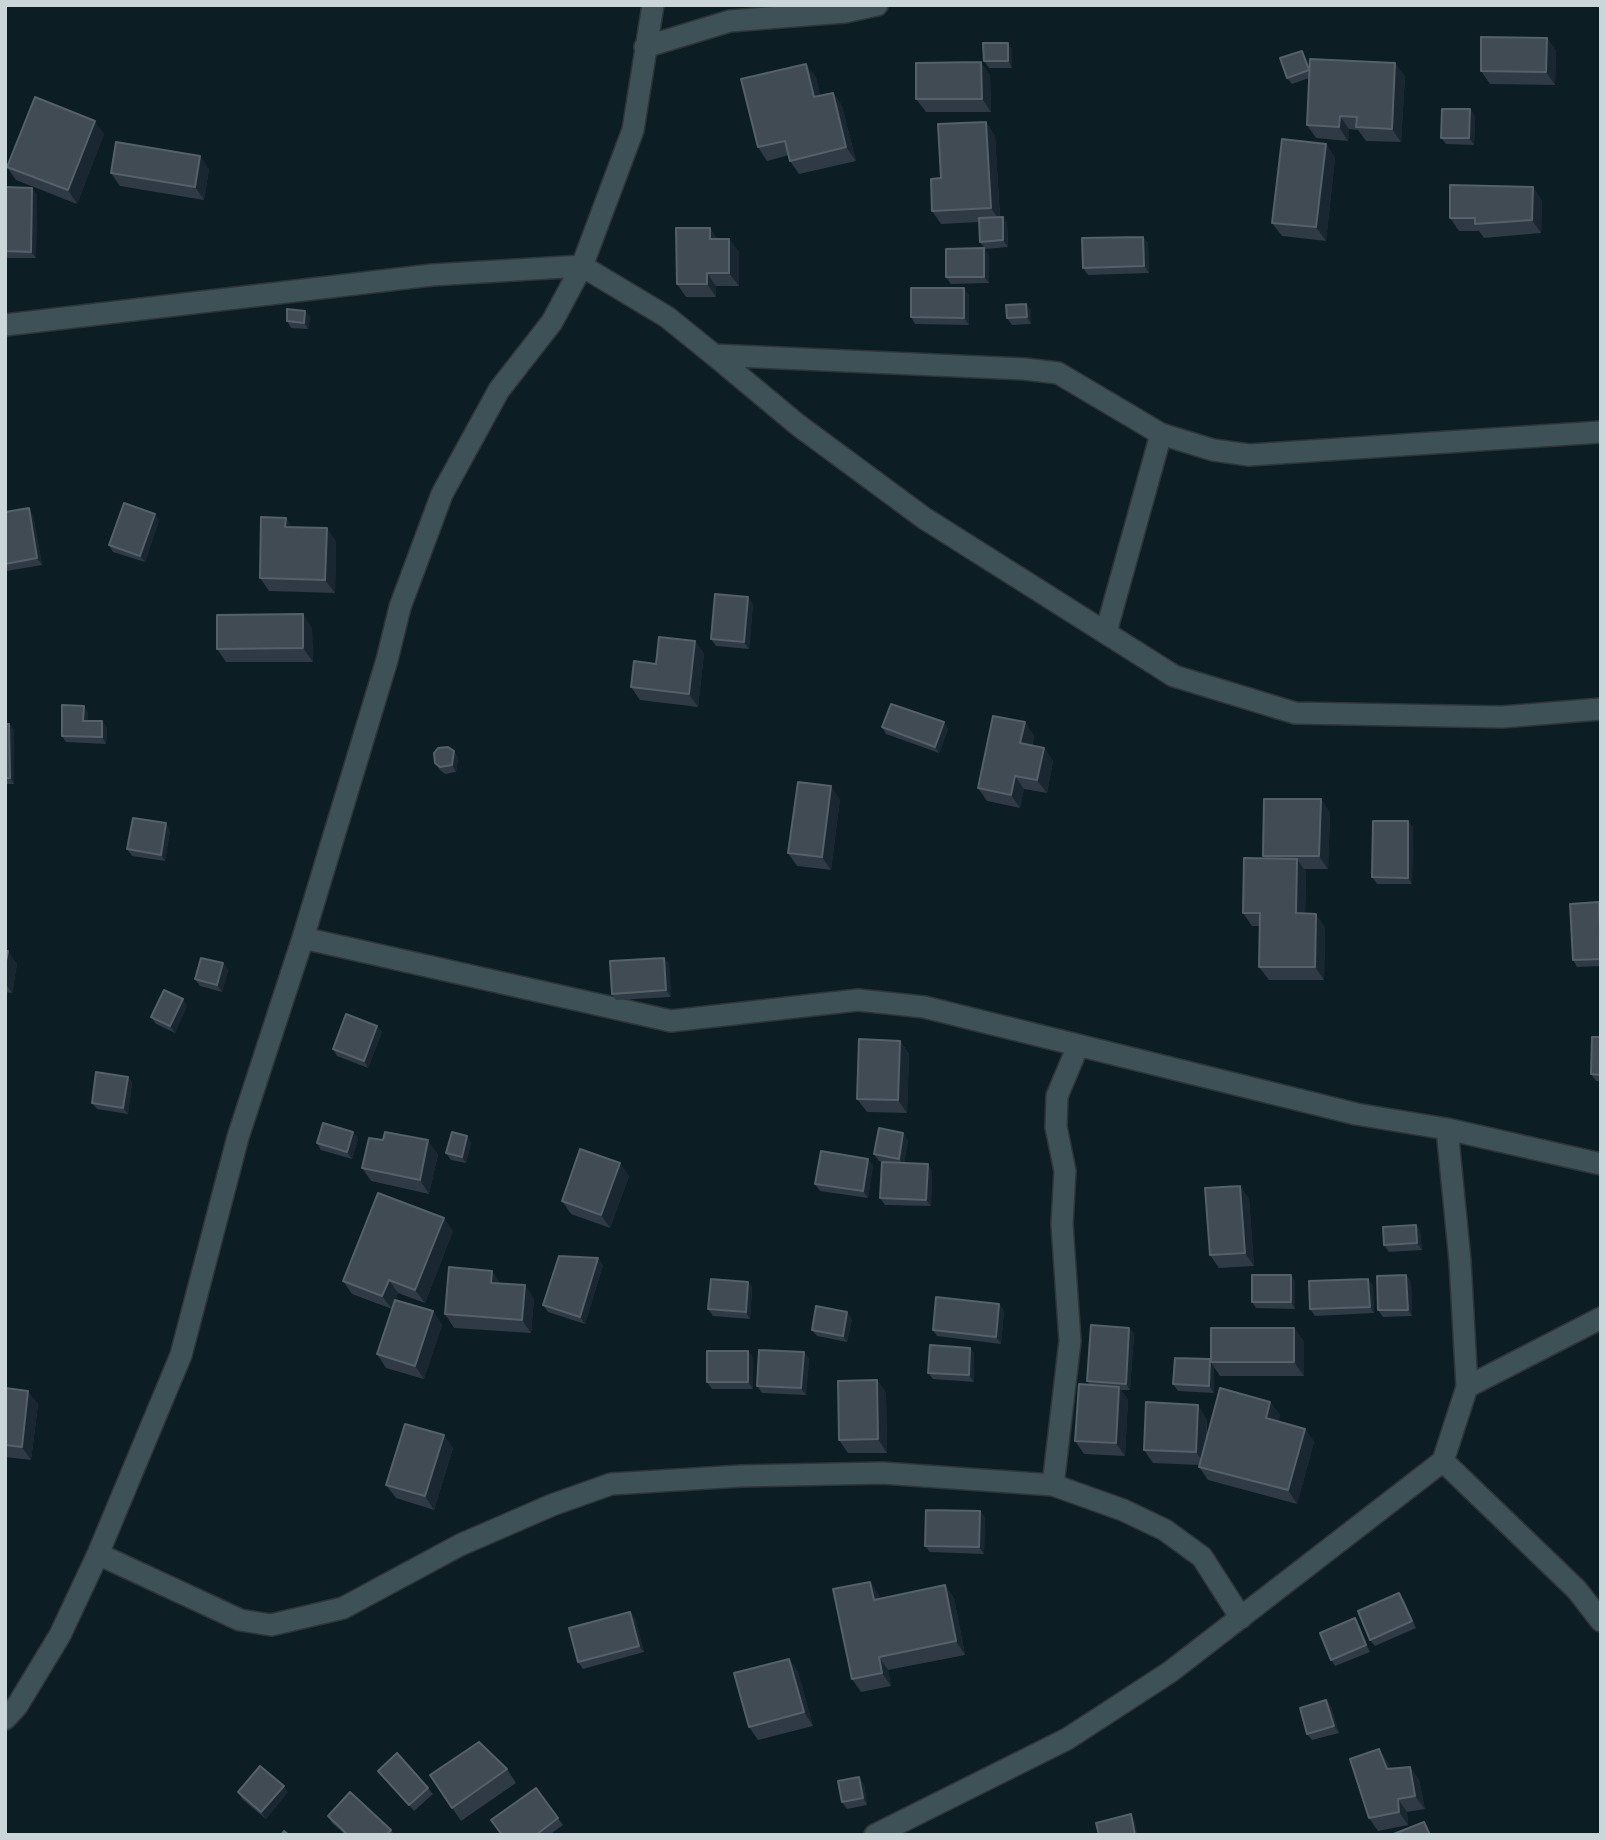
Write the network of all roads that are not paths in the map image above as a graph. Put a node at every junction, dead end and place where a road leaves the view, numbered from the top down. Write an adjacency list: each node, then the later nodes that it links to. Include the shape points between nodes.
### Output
1 (653, 5): 3 (street)
2 (877, 5): 3 (street, via 730,22)
3 (645, 47): 4 (street, via 633,130)
4 (582, 266): 5 (street, via 418,276); 6 (street, via 667,317); 11 (street, via 552,322 499,390 442,494 400,607)
5 (5, 325)
6 (714, 355): 8 (street, via 1058,373); 9 (street, via 923,518)
7 (1601, 432): 8 (street, via 1249,455)
8 (1161, 434): 9 (street)
9 (1106, 632): 10 (street, via 1174,676 1295,713 1502,717)
10 (1601, 709)
11 (303, 938): 12 (street, via 671,1021 858,1000 924,1007); 19 (street, via 238,1137 181,1355)
12 (1077, 1046): 13 (street, via 1356,1114); 18 (street, via 1057,1096 1056,1127 1065,1171 1062,1224 1070,1341)
13 (1447, 1129): 14 (street); 16 (street)
14 (1601, 1164)
15 (1601, 1318): 16 (street)
16 (1467, 1387): 17 (street)
17 (1443, 1461): 20 (street); 21 (street, via 1577,1590)
18 (1054, 1485): 19 (street, via 882,1473 611,1484 460,1545 344,1608 271,1625 240,1620); 20 (street, via 1166,1530 1202,1557)
19 (98, 1554): 22 (street, via 60,1635)
20 (1241, 1618): 23 (street, via 1170,1672 1066,1739)
21 (1601, 1621)
22 (5, 1719)
23 (875, 1835)

